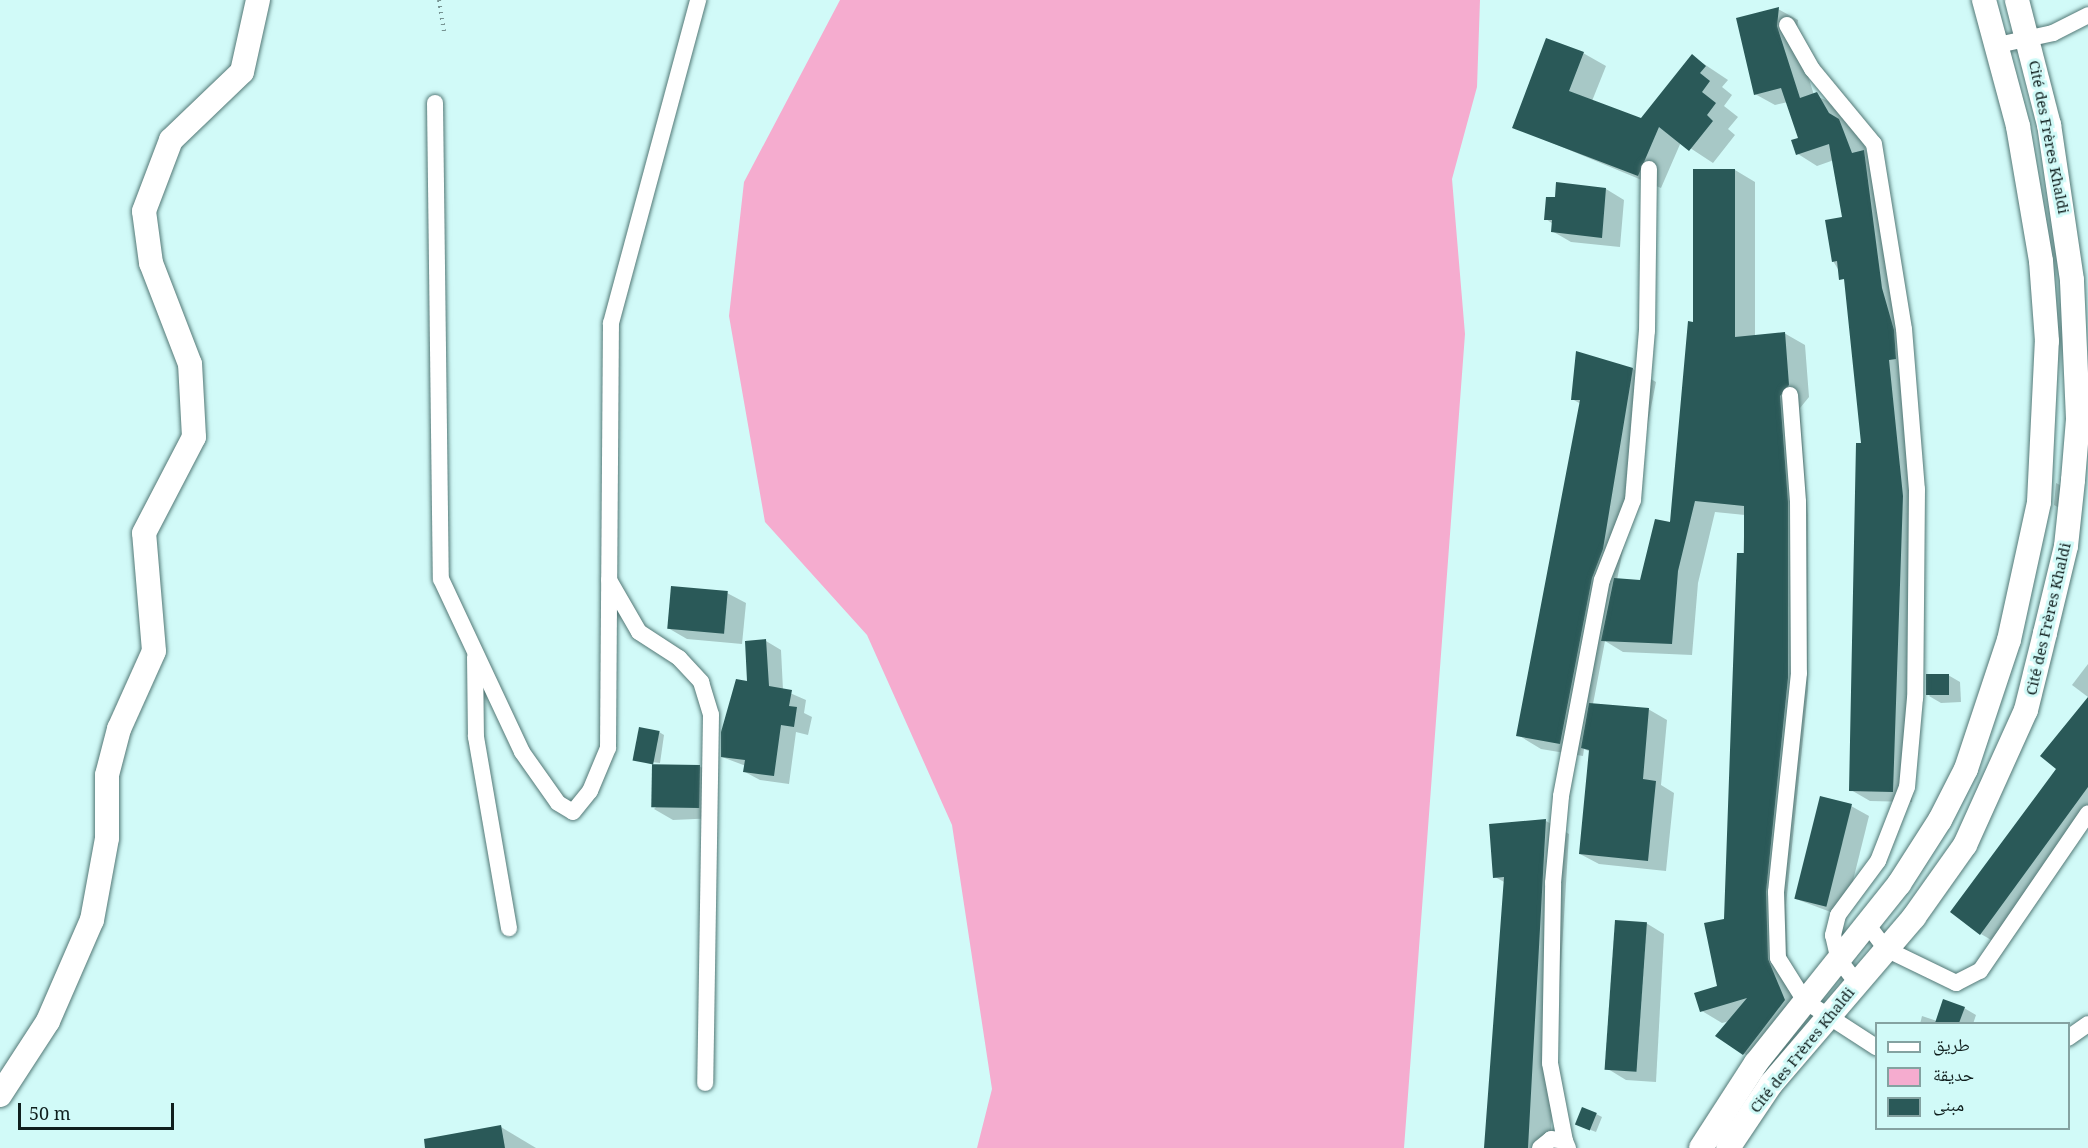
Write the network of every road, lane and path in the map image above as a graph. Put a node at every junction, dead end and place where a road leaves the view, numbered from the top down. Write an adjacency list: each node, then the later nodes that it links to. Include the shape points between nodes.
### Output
1 (258, 0): 28 (main road, via 242,72 171,140 144,211 151,263 190,364 194,437 144,533 154,651 119,729 107,775 107,838 93,920 48,1021)
2 (439, 0): 8 (path)
3 (698, 0): 14 (street, via 610,323)
4 (1984, 0): 10 (main road, Cité des Frères Khaldi)
5 (2017, 0): 9 (main road, Cité des Frères Khaldi)
6 (2088, 15): 9 (street)
7 (1787, 25): 20 (street, via 1812,69 1874,144 1904,329 1917,489 1915,698 1907,787 1878,861 1839,915 1833,934)
8 (444, 33)
9 (2029, 39): 10 (street); 19 (main road, Cité des Frères Khaldi, via 2058,177 2073,280 2078,418 2066,546 2026,710 1985,808 1946,874)
10 (1998, 45): 17 (main road, Cité des Frères Khaldi, via 2041,261 2048,399 2038,502 2009,640 1966,769 1940,820)
11 (435, 103): 15 (street, via 441,579)
12 (1648, 169): 29 (street, via 1647,331 1633,500 1602,580 1561,796 1554,872 1550,1063)
13 (1790, 395): 22 (street, via 1798,502 1799,673 1776,892 1778,958)
14 (609, 579): 15 (street, via 608,748 591,791 573,813 558,802 522,752); 27 (street, via 639,633 678,658 701,682 711,715)
15 (475, 650): 18 (street, via 476,737)
16 (2088, 813): 19 (street, via 1980,971 1956,983)
17 (1867, 924): 19 (street); 20 (main road, Cité des Frères Khaldi)
18 (509, 928)
19 (1886, 949): 21 (main road, Cité des Frères Khaldi)
20 (1839, 960): 21 (street); 22 (main road, Cité des Frères Khaldi)
21 (1857, 983): 23 (main road, Cité des Frères Khaldi)
22 (1805, 1001): 23 (street); 31 (main road, Cité des Frères Khaldi, via 1756,1063)
23 (1827, 1018): 26 (street); 32 (main road, Cité des Frères Khaldi, via 1771,1084)
24 (2088, 1024): 25 (street)
25 (2070, 1037)
26 (1875, 1046)
27 (705, 1083)
28 (0, 1095)
29 (1566, 1144): 30 (street, via 1551,1139)
30 (1540, 1148)
31 (1701, 1148)
32 (1728, 1148)

